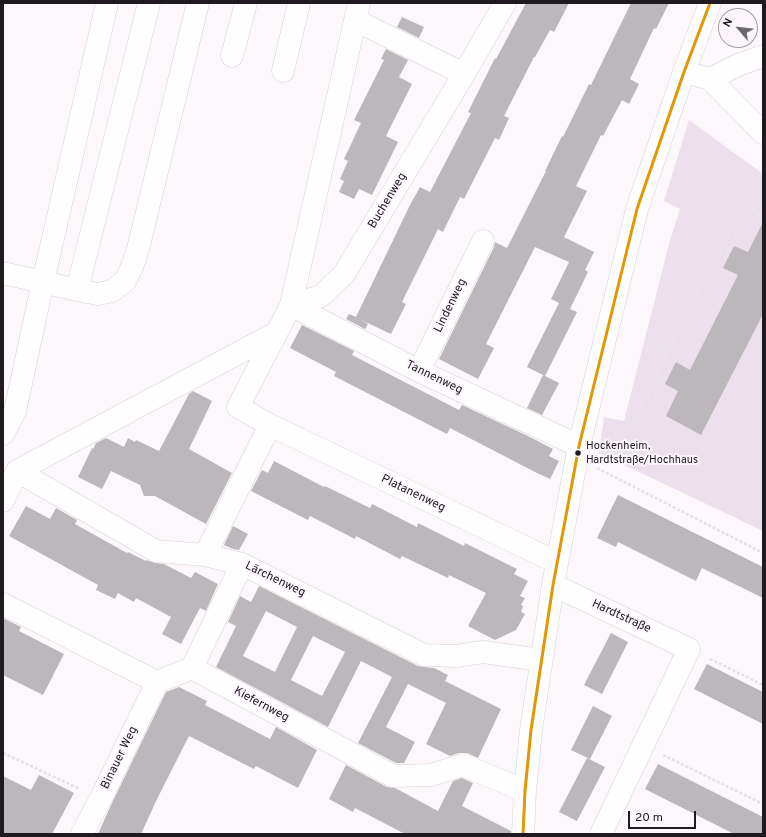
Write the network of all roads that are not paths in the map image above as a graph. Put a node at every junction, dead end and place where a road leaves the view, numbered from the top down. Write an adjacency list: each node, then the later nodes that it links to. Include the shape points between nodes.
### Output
1 (107, 3): 18 (street)
2 (149, 3): 19 (street)
3 (198, 3): 19 (street, via 132,267 125,281 112,291 98,294)
4 (246, 3): 9 (street)
5 (300, 3): 11 (street)
6 (505, 3): 13 (street, Buchenweg)
7 (710, 3): 12 (street)
8 (357, 11): 13 (street); 20 (street)
9 (232, 56)
10 (763, 56): 14 (street)
11 (283, 71)
12 (684, 72): 14 (street); 25 (street, via 637,209)
13 (464, 74): 20 (street, Buchenweg, via 344,274 321,296)
14 (710, 79): 15 (street)
15 (763, 133)
16 (483, 240): 22 (street, Lindenweg)
17 (3, 273): 18 (street)
18 (43, 282): 19 (street); 24 (street, via 15,411)
19 (77, 290)
20 (291, 305): 21 (street); 22 (street, Tannenweg)
21 (276, 334): 23 (street, via 238,407); 26 (street)
22 (419, 371): 25 (street, Tannenweg)
23 (270, 425): 28 (street); 29 (street, Platanenweg)
24 (3, 434)
25 (578, 452): 29 (street)
26 (17, 471): 27 (street); 28 (street, Lärchenweg, via 156,551)
27 (3, 501)
28 (204, 555): 30 (street, Lärchenweg)
29 (556, 562): 31 (street)
30 (242, 564): 33 (street, Lärchenweg, via 424,655 456,656 483,652); 34 (street)
31 (553, 585): 33 (street); 39 (street, Hardtstraße, via 689,649)
32 (3, 604): 35 (street)
33 (541, 660): 36 (street)
34 (192, 668): 35 (street); 36 (street, Kiefernweg, via 393,776 431,775 463,765)
35 (157, 682): 37 (street, Binauer Weg)
36 (525, 791): 38 (street)
37 (82, 834)
38 (523, 834)
39 (601, 834)

